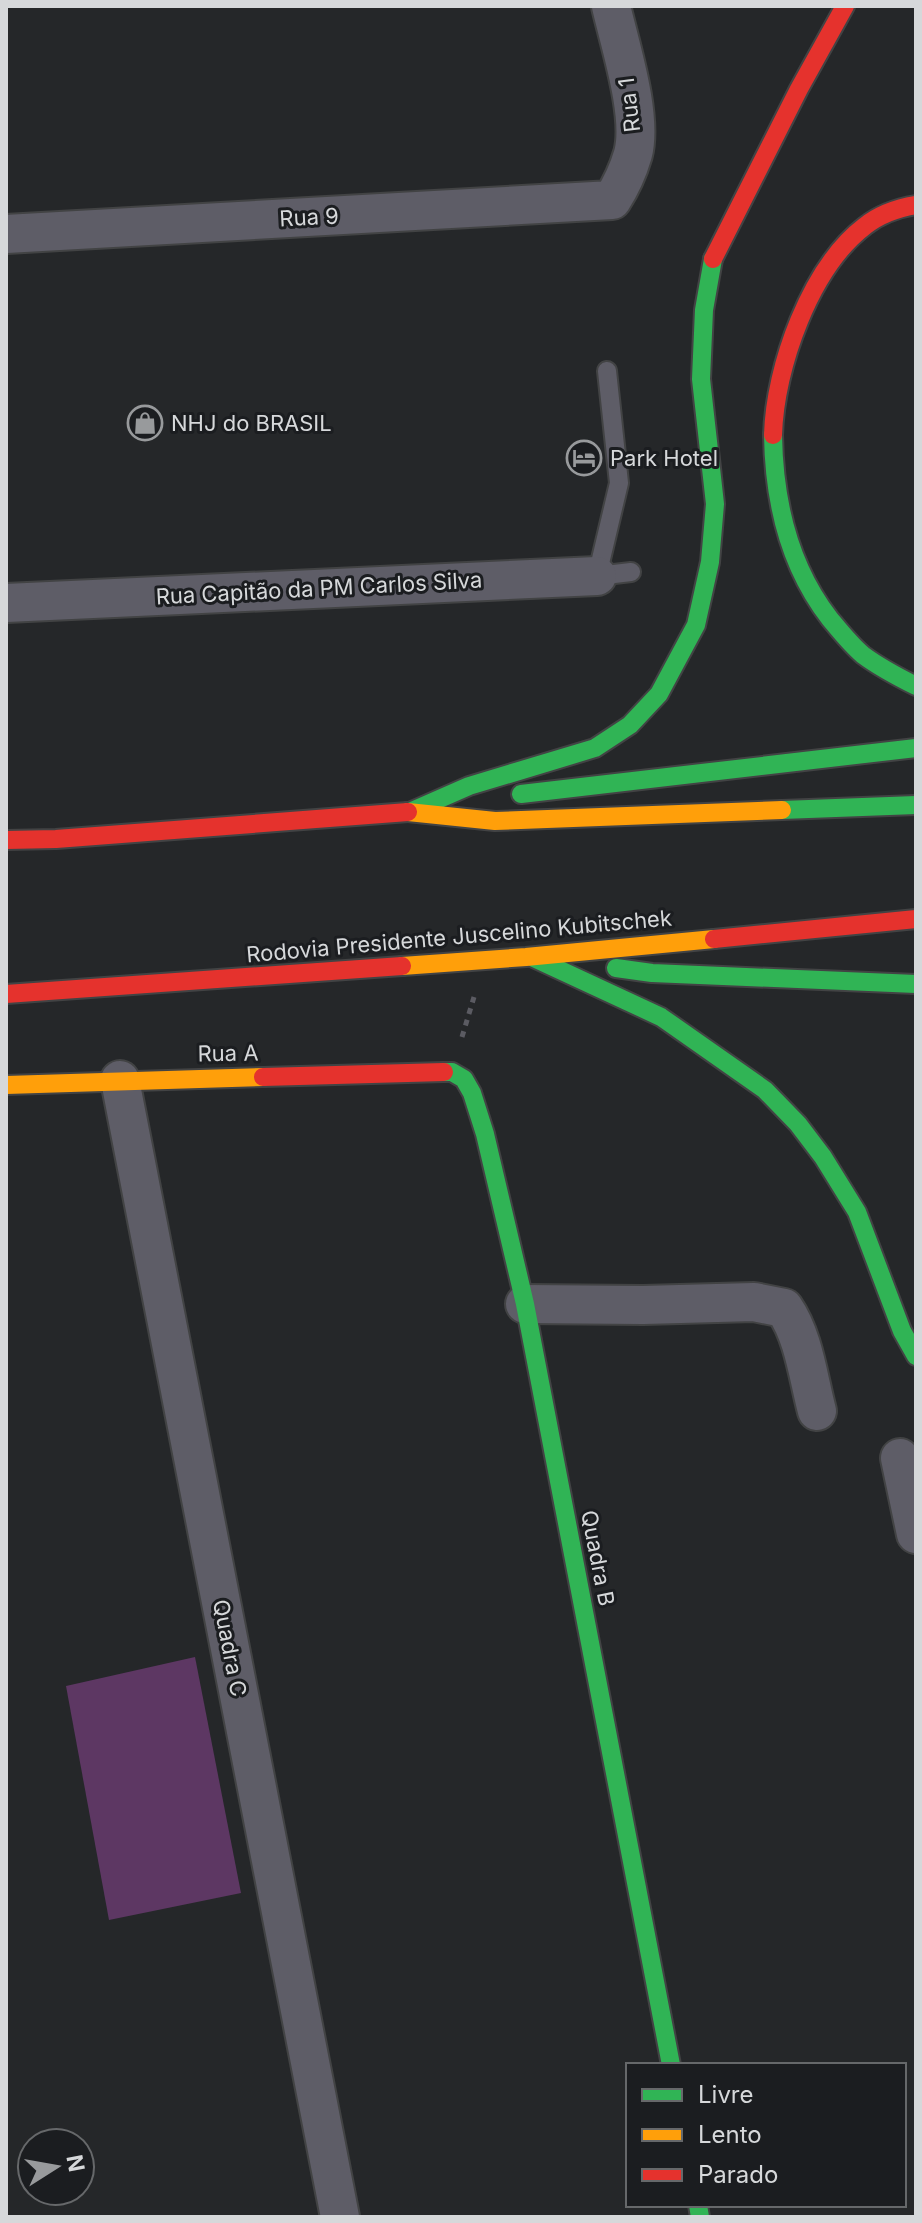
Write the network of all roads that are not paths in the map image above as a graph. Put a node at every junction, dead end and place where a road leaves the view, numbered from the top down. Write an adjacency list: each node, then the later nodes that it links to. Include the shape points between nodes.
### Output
1 (611, 6): 3 (street, Rua 1, via 634,126 634,152)
2 (845, 6): 12 (main road, via 714,256 704,310 701,379 715,504 710,562 696,625 659,694 630,725 595,748 469,786)
3 (612, 200): 5 (street, Rua 9)
4 (916, 205): 9 (main road, via 884,214 861,228 817,286 786,358 773,437 783,521 798,568 861,652)
5 (6, 234)
6 (607, 371): 7 (lane, via 619,483)
7 (614, 574): 8 (street, Rua Capitão da PM Carlos Silva)
8 (6, 603)
9 (916, 686)
10 (916, 748): 12 (main road)
11 (916, 805): 12 (main road, via 495,821)
12 (408, 812): 13 (main road)
13 (6, 840)
14 (916, 919): 15 (main road, Rodovia Presidente Juscelino Kubitschek)
15 (530, 957): 16 (main road, via 652,973); 17 (main road, Rodovia Presidente Juscelino Kubitschek); 22 (main road, via 661,1017 765,1090 798,1124 857,1212)
16 (916, 984)
17 (6, 994)
18 (452, 1072): 19 (main road, Rua A); 21 (main road, Quadra B, via 472,1093 485,1134)
19 (120, 1080): 20 (main road, Rua A); 27 (street, Quadra C)
20 (6, 1085)
21 (525, 1304): 23 (street, via 754,1302 784,1308 797,1335); 26 (main road, Quadra B)
22 (916, 1356)
23 (817, 1411)
24 (900, 1458): 25 (street)
25 (916, 1534)
26 (671, 2063)
27 (340, 2217)

